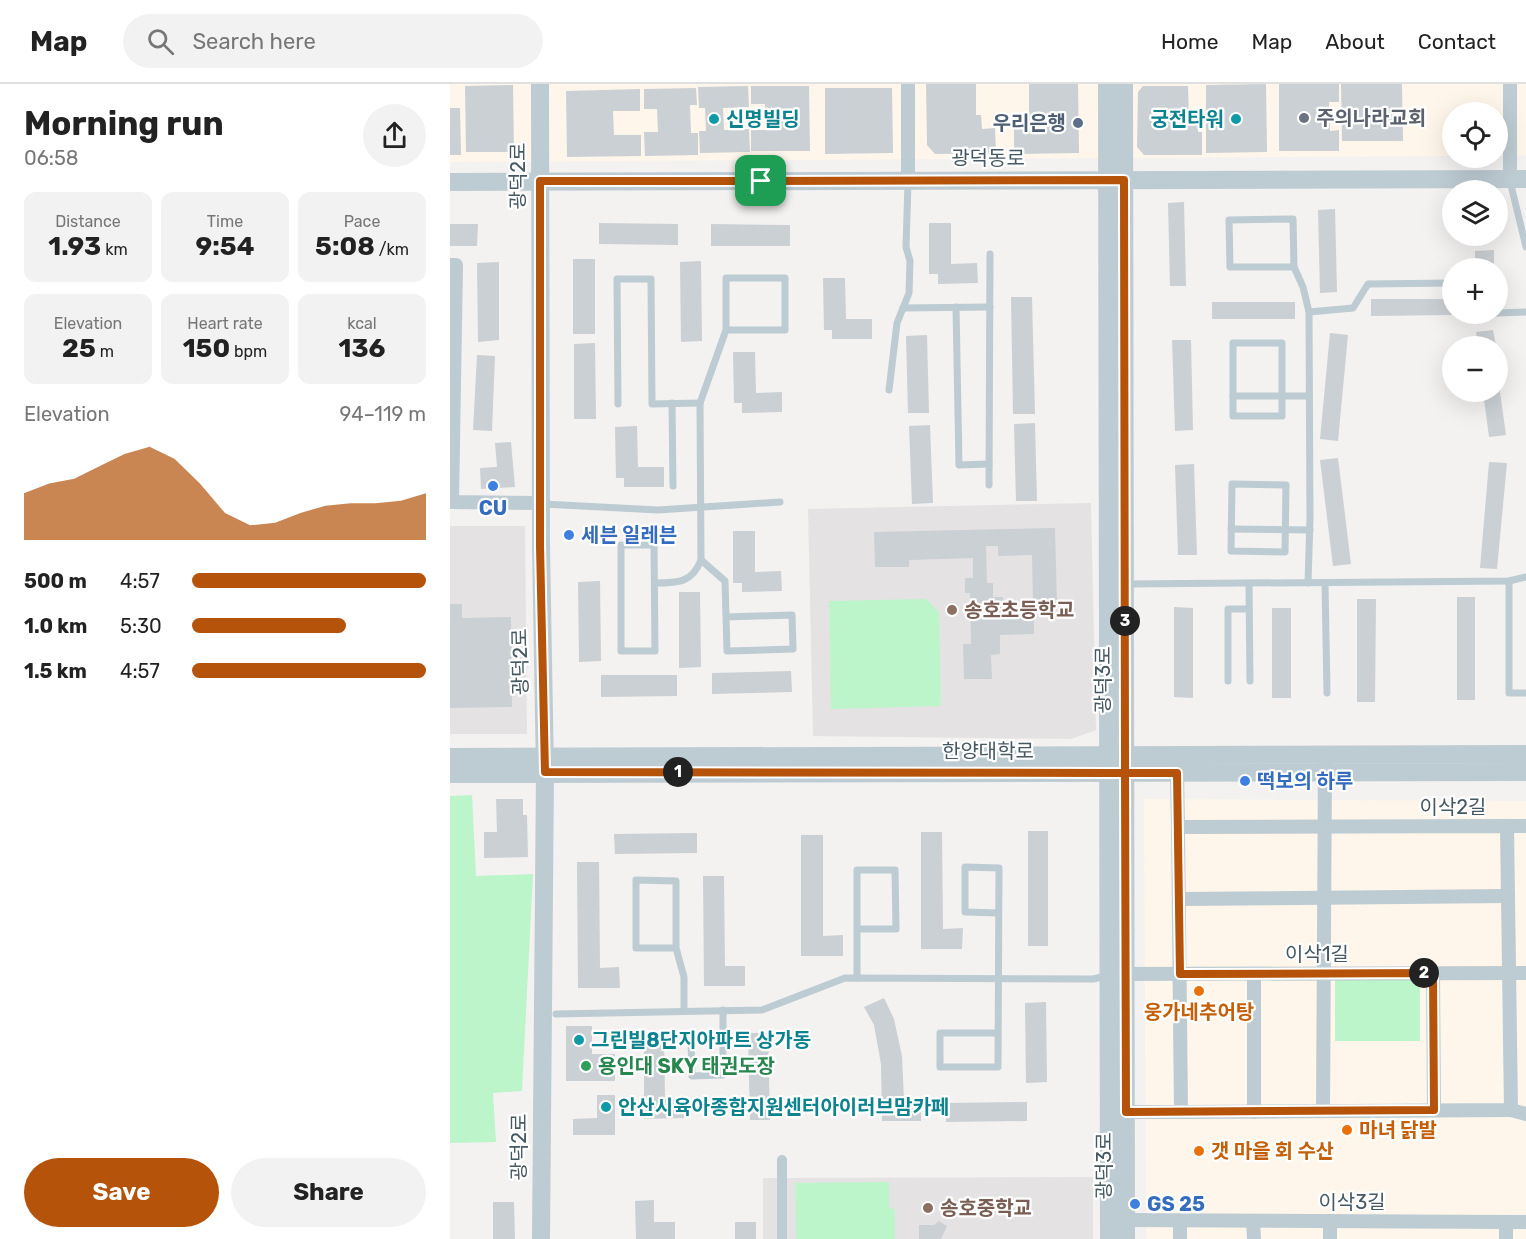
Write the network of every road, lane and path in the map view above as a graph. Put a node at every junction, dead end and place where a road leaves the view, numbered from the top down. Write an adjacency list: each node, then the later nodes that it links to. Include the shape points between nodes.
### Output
1 (540, 84): 9 (street, 광덕2로)
2 (909, 84): 7 (street)
3 (1107, 84): 8 (street, 광덕3로)
4 (1124, 84): 8 (street, 광덕3로)
5 (1510, 84): 6 (street)
6 (1518, 179): 8 (street, 광덕동로); 11 (lane)
7 (908, 180): 8 (street, 광덕동로); 9 (street, 광덕동로); 18 (lane, via 909,293)
8 (1116, 180): 47 (street, 광덕3로); 59 (street, 광덕3로)
9 (540, 181): 10 (street, 광덕동로); 36 (street, 광덕2로)
10 (450, 182)
11 (1526, 246)
12 (990, 254): 17 (lane)
13 (450, 265): 23 (street, via 456,265)
14 (1294, 267): 14 (lane, via 1293,219 1229,220 1230,267); 19 (lane)
15 (1442, 283): 19 (lane, via 1368,284 1353,308)
16 (957, 307): 17 (lane); 18 (lane); 31 (lane, via 959,465)
17 (990, 307): 31 (lane)
18 (903, 308): 24 (lane, via 897,322)
19 (1309, 312): 27 (lane)
20 (1526, 312): 21 (lane)
21 (1508, 313)
22 (726, 330): 22 (lane, via 726,278 785,278 785,330); 29 (lane)
23 (452, 383): 35 (street)
24 (889, 390)
25 (1233, 396): 26 (lane); 26 (lane, via 1233,416 1282,416); 26 (lane, via 1233,343 1282,343)
26 (1282, 396): 27 (lane)
27 (1309, 396): 40 (lane)
28 (672, 403): 29 (lane); 30 (lane, via 652,404 651,279 617,279); 33 (lane)
29 (700, 403): 37 (lane)
30 (618, 404)
31 (989, 464): 32 (lane)
32 (989, 485)
33 (673, 486)
34 (780, 502): 37 (lane)
35 (451, 503): 36 (street)
36 (540, 503): 37 (lane, via 658,510); 58 (street, 광덕2로)
37 (701, 507): 41 (lane)
38 (1231, 529): 39 (lane); 39 (lane, via 1231,551 1285,552); 39 (lane, via 1232,484 1286,485)
39 (1285, 530): 40 (lane)
40 (1310, 530): 45 (lane)
41 (701, 560): 44 (lane, via 688,580); 50 (lane, via 725,581)
42 (1526, 577): 43 (lane)
43 (1509, 581): 46 (lane); 54 (lane, via 1509,693)
44 (655, 583): 44 (lane, via 655,651 621,651 621,546 654,545)
45 (1308, 583): 46 (lane); 48 (lane)
46 (1325, 583): 53 (lane)
47 (1125, 584): 48 (lane); 59 (street, 광덕3로)
48 (1249, 584): 49 (lane)
49 (1250, 609): 51 (lane, via 1228,609); 52 (lane)
50 (726, 617): 50 (lane, via 792,615 793,649 727,651)
51 (1228, 681)
52 (1250, 681)
53 (1327, 693)
54 (1526, 693)
55 (1526, 754): 57 (street, 한양대학로)
56 (450, 757): 58 (street, 한양대학로)
57 (1325, 763): 59 (street, 한양대학로); 60 (street, 한양대학로); 61 (street, 한양대학로); 66 (street)
58 (545, 764): 59 (street, 한양대학로); 62 (street, 한양대학로); 101 (street, 광덕2로)
59 (1117, 764): 61 (street, 한양대학로); 77 (street, 광덕3로)
60 (1526, 772)
61 (1177, 773): 65 (street)
62 (450, 774)
63 (1507, 826): 64 (street); 66 (street, 이삭2길); 67 (street, 이삭2길)
64 (1526, 826)
65 (1178, 827): 66 (street, 이삭2길); 69 (street)
66 (1325, 827): 68 (street)
67 (1508, 896): 68 (street); 75 (street, 이삭2길)
68 (1324, 898): 69 (street); 73 (street)
69 (1179, 899): 78 (street)
70 (998, 913): 70 (lane, via 964,912 965,867 999,868); 81 (lane)
71 (857, 929): 71 (lane, via 896,929 895,870 857,870); 80 (lane)
72 (676, 948): 72 (lane, via 676,880 636,880 636,948); 83 (lane, via 684,977)
73 (1324, 973): 74 (street, 이삭1길); 79 (street, 이삭1길); 89 (street)
74 (1433, 973): 75 (street, 이삭1길); 87 (street)
75 (1509, 973): 76 (street, 이삭1길); 88 (street, 이삭2길)
76 (1526, 973)
77 (1117, 974): 78 (street, 이삭1길); 81 (lane, via 1093,979); 90 (street, 광덕3로); 103 (street, 광덕3로)
78 (1180, 974): 79 (street, 이삭1길); 91 (street)
79 (1254, 974): 92 (street)
80 (857, 978): 81 (lane); 82 (lane, via 845,978 762,1010)
81 (998, 979): 85 (lane)
82 (723, 1010): 83 (lane); 86 (lane)
83 (684, 1011): 84 (lane)
84 (556, 1014)
85 (998, 1033): 85 (lane, via 998,1067 940,1067 940,1033)
86 (723, 1039): 86 (lane, via 723,1075 692,1076 691,1039)
87 (1434, 1110): 88 (street); 89 (street)
88 (1511, 1110): 93 (street)
89 (1323, 1111): 92 (street)
90 (1126, 1112): 91 (street); 95 (street, 광덕3로)
91 (1181, 1112): 92 (street)
92 (1254, 1112)
93 (1526, 1114)
94 (782, 1160): 102 (street)
95 (1126, 1220): 96 (street, 이삭3길); 104 (street, 광덕3로)
96 (1180, 1221): 97 (street, 이삭3길); 105 (street)
97 (1253, 1221): 98 (street, 이삭3길); 106 (street)
98 (1330, 1221): 99 (street, 이삭3길); 107 (street)
99 (1506, 1222): 100 (street, 이삭3길); 108 (street)
100 (1526, 1222)
101 (541, 1239)
102 (782, 1239)
103 (1109, 1239)
104 (1126, 1239)
105 (1180, 1239)
106 (1254, 1239)
107 (1330, 1239)
108 (1506, 1239)

